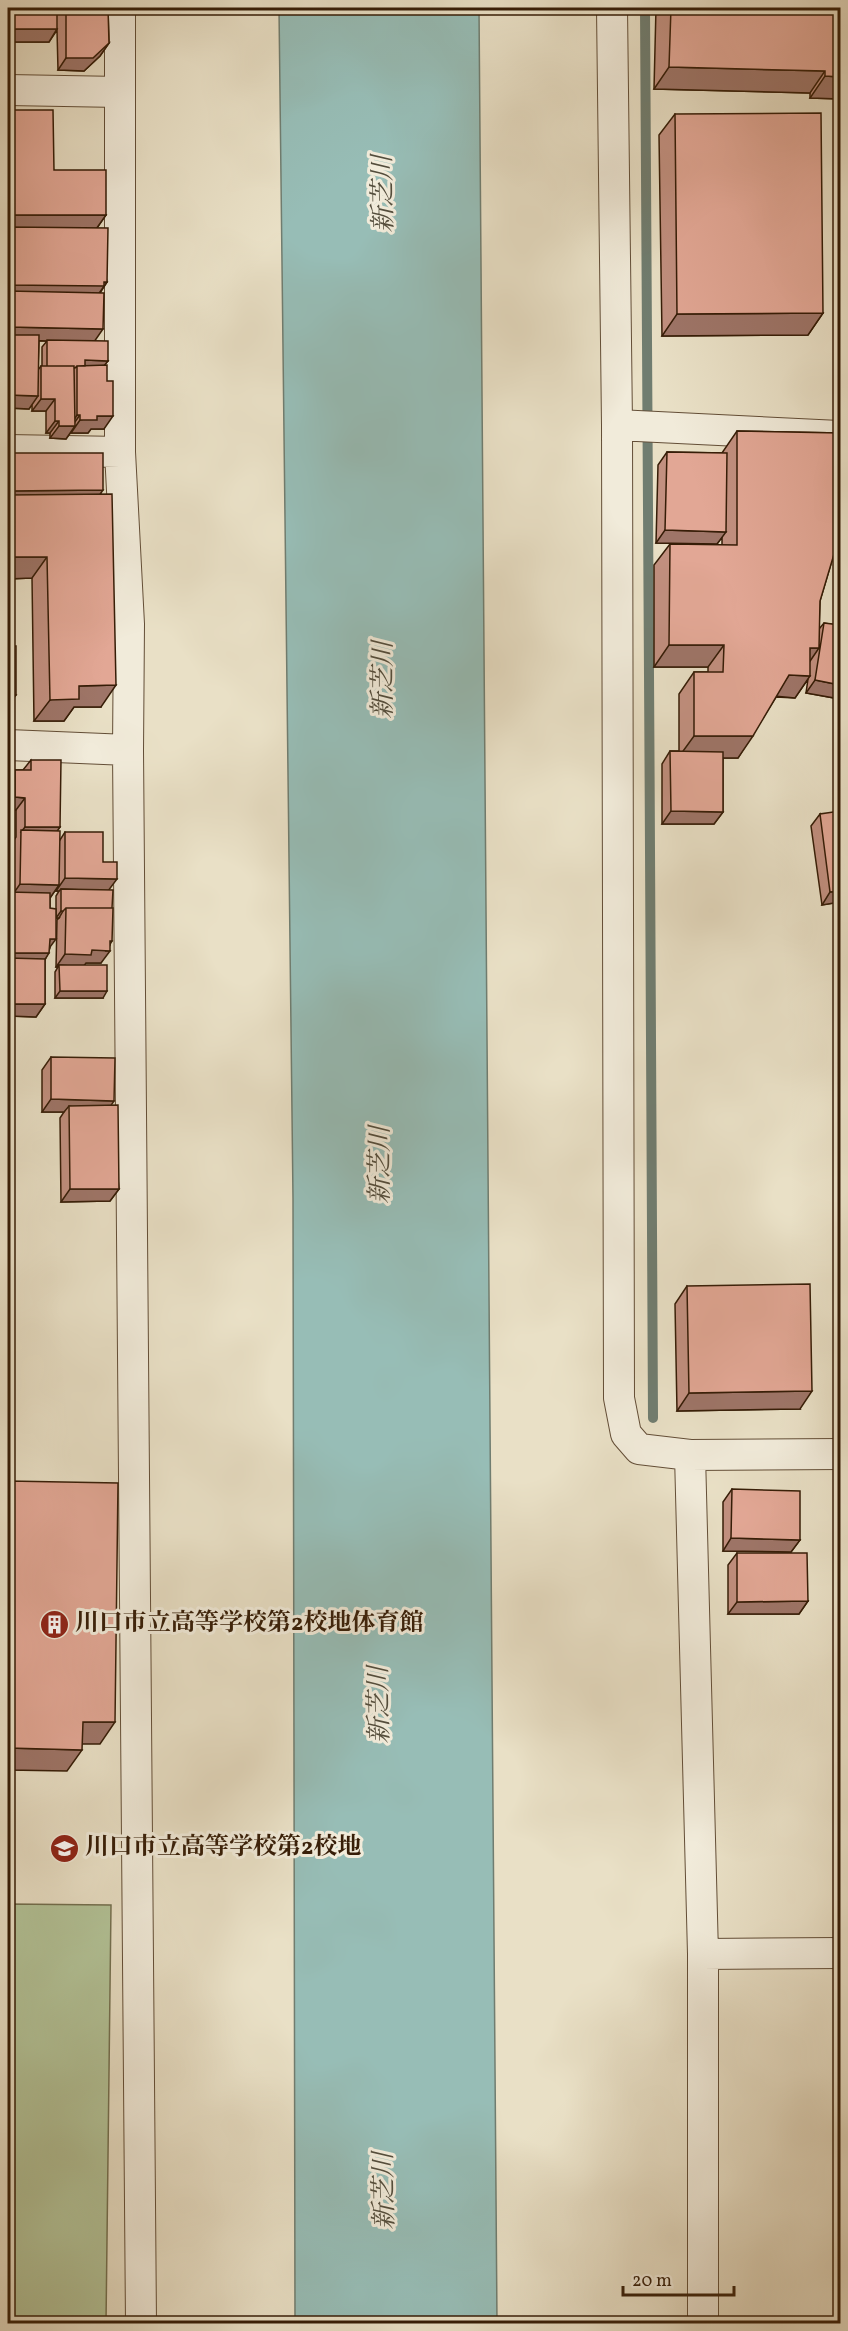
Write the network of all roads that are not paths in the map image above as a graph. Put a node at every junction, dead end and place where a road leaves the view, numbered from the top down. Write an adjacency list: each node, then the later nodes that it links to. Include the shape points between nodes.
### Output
1 (120, 8): 4 (street)
2 (612, 8): 5 (street)
3 (8, 90): 4 (street)
4 (120, 92): 8 (street)
5 (617, 425): 6 (street); 12 (street, via 619,1398 626,1434 639,1449)
6 (840, 434)
7 (8, 450): 8 (street)
8 (120, 452): 10 (street, via 129,624)
9 (8, 745): 10 (street)
10 (128, 750): 15 (street)
11 (840, 1454): 12 (street)
12 (690, 1455): 14 (street)
13 (840, 1953): 14 (street)
14 (704, 1954): 16 (street)
15 (141, 2324)
16 (704, 2324)

